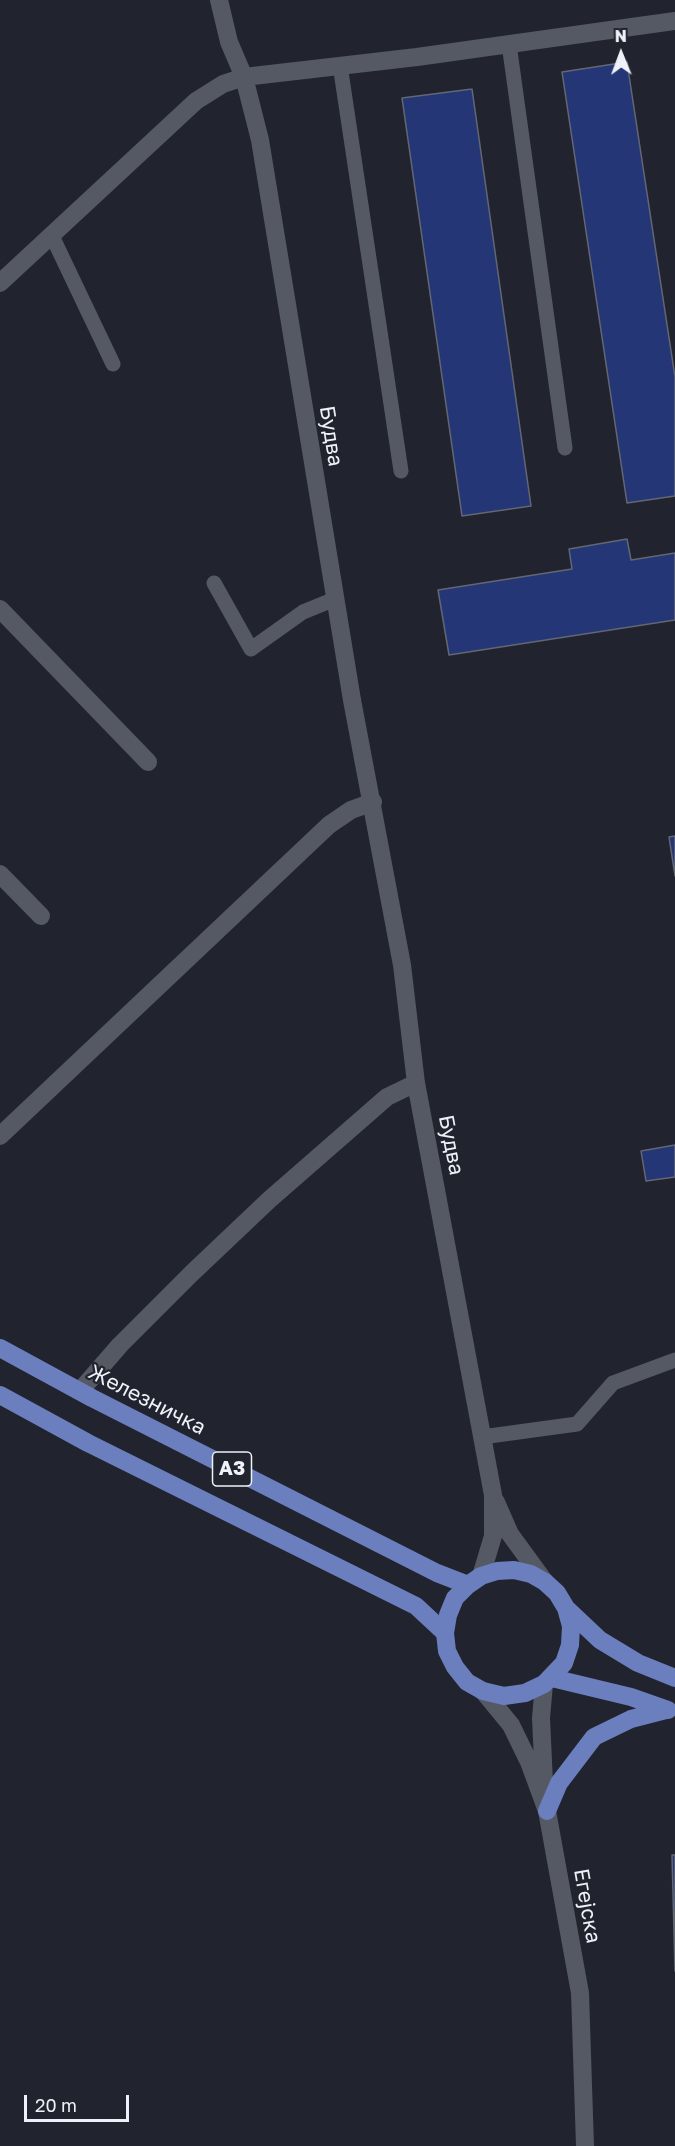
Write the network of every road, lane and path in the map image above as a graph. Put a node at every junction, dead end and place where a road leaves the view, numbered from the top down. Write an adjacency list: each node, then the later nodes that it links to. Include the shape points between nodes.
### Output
1 (219, 0): 5 (street, Будва, via 229,42)
2 (675, 21): 3 (street)
3 (509, 44): 4 (street); 9 (lane)
4 (340, 65): 5 (street); 10 (lane)
5 (244, 77): 6 (street, via 223,84 196,101); 12 (street, Будва, via 260,140)
6 (52, 236): 7 (street); 8 (lane)
7 (0, 283)
8 (113, 364)
9 (565, 448)
10 (401, 471)
11 (214, 583): 12 (lane, via 250,649 303,612)
12 (335, 599): 15 (street, Будва)
13 (0, 609): 14 (street)
14 (148, 762)
15 (373, 802): 18 (street, Будва, via 402,965); 19 (street, via 351,810 329,825)
16 (0, 874): 17 (street)
17 (41, 916)
18 (416, 1083): 22 (street, via 387,1097 269,1200 120,1345); 24 (street, Будва)
19 (0, 1136)
20 (0, 1348): 22 (main road, Железничка / A3)
21 (675, 1360): 24 (lane, via 613,1383 577,1424)
22 (80, 1391): 26 (main road, Железничка / A3, via 437,1574)
23 (0, 1395): 29 (main road, A3, via 88,1443 416,1606)
24 (482, 1437): 25 (street, Будва)
25 (493, 1495): 26 (street, via 493,1536); 27 (street, via 510,1534)
26 (474, 1580): 27 (main road, via 497,1571 514,1570); 29 (main road, via 455,1598)
27 (545, 1582): 28 (main road)
28 (566, 1608): 30 (main road, via 600,1640 638,1664); 31 (main road, via 571,1626 570,1645 564,1663)
29 (445, 1633): 32 (main road, via 447,1651 455,1667 467,1682)
30 (675, 1677)
31 (548, 1681): 32 (main road, via 525,1693 504,1696); 33 (main road, via 632,1697); 34 (street, via 541,1718)
32 (483, 1691): 34 (street, Егејска, via 511,1725 530,1762)
33 (671, 1711): 34 (main road, via 631,1719 594,1737 559,1783)
34 (547, 1811): 35 (street, Егејска, via 580,1993)
35 (585, 2146)

